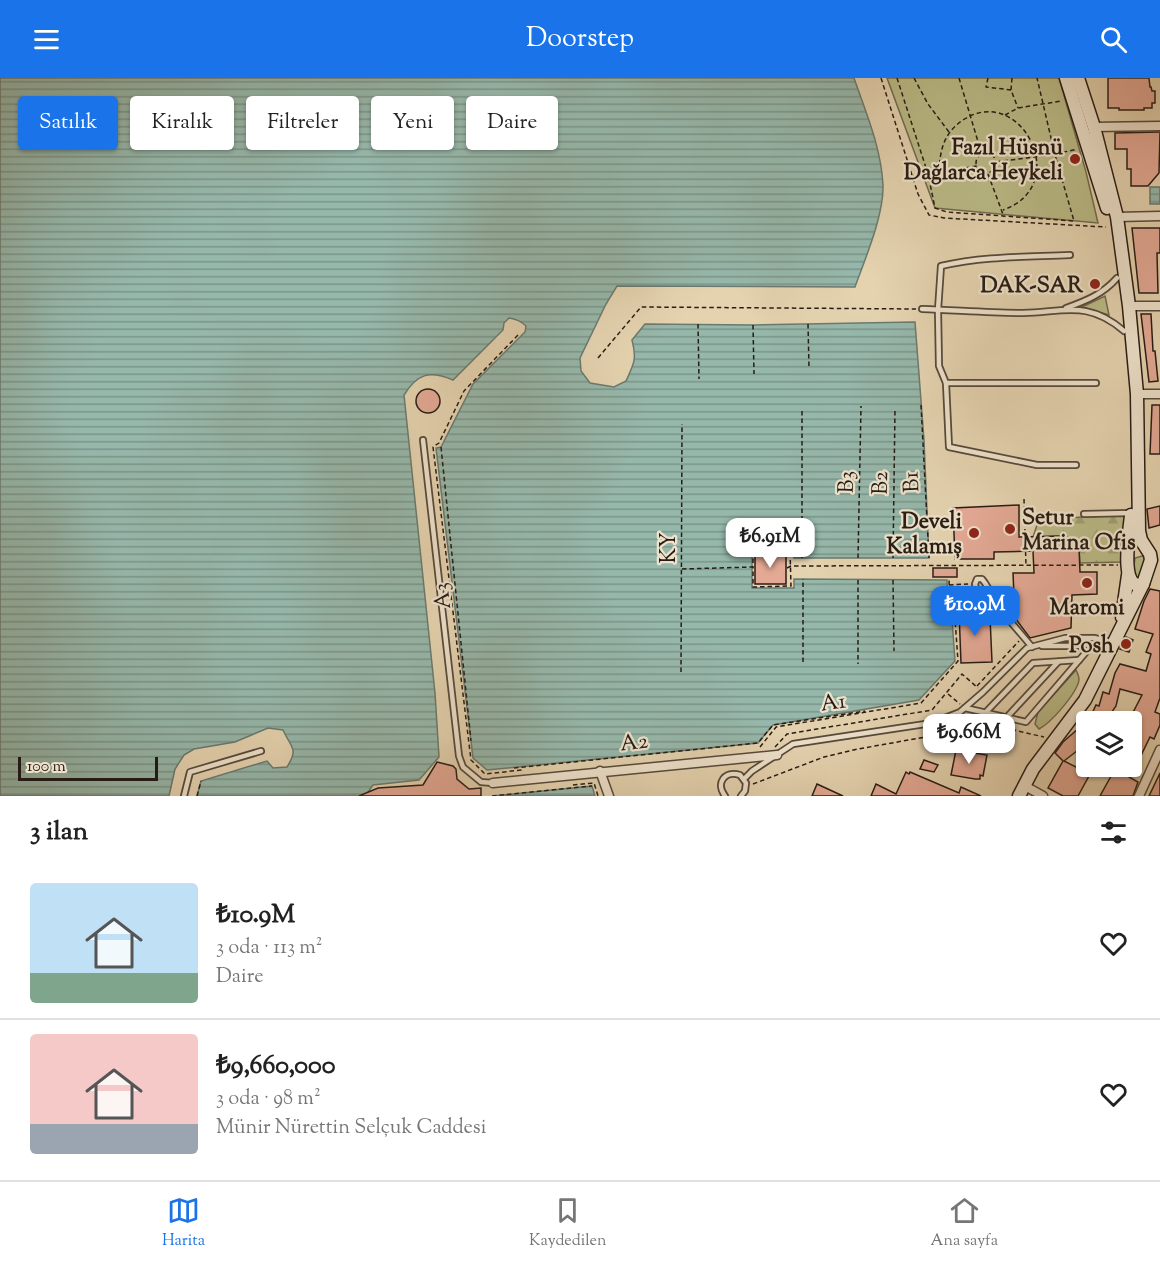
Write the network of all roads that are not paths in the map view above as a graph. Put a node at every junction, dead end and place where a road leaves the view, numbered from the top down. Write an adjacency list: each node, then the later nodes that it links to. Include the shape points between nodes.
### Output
1 (1066, 78): 6 (street)
2 (1078, 78): 4 (street)
3 (1160, 126): 4 (street)
4 (1094, 127): 6 (street)
5 (1160, 216): 6 (street)
6 (1114, 222): 8 (street); 9 (street)
7 (1070, 255): 13 (lane, via 1004,257 940,266)
8 (1117, 278): 12 (lane, via 1097,296); 14 (street)
9 (1129, 306): 10 (street); 17 (street)
10 (1160, 306)
11 (922, 309): 13 (lane)
12 (1064, 309): 13 (lane, via 1025,313); 14 (lane, via 1096,313)
13 (938, 310): 15 (lane, via 939,366)
14 (1124, 331): 21 (street, via 1131,394)
15 (946, 383): 16 (lane); 20 (lane, via 949,447 1037,465)
16 (1096, 383)
17 (1137, 394): 18 (street); 23 (street, via 1138,520 1141,540)
18 (1160, 394)
19 (423, 440): 40 (lane, via 459,756 463,767 481,782)
20 (1076, 465)
21 (1131, 513): 22 (lane); 24 (street)
22 (1084, 514)
23 (1152, 552): 24 (street, via 1136,547); 25 (street)
24 (1128, 565): 25 (street, via 1132,584); 27 (street)
25 (1143, 584): 27 (street)
26 (1004, 614): 26 (lane, via 983,581 977,579 975,584 981,593); 29 (lane)
27 (1113, 638): 28 (lane); 29 (lane, via 1065,638); 41 (street, via 1085,700 1053,739)
28 (1093, 645): 29 (lane); 30 (lane)
29 (1034, 646): 32 (lane, via 1025,650)
30 (1080, 660): 31 (lane); 34 (lane, via 1026,722)
31 (1058, 662): 33 (lane, via 1033,663); 34 (lane)
32 (965, 708): 33 (lane); 36 (lane, via 932,723 793,744)
33 (986, 712): 34 (lane)
34 (1007, 717)
35 (261, 751): 42 (lane, via 190,772)
36 (777, 755): 38 (street); 39 (lane)
37 (1159, 755): 47 (street)
38 (600, 771): 40 (street); 43 (street)
39 (744, 779): 44 (lane, via 736,773 724,777 720,784); 45 (lane, via 746,787)
40 (493, 783)
41 (1022, 791): 46 (street)
42 (184, 796)
43 (609, 796)
44 (725, 796)
45 (741, 796)
46 (1043, 796)
47 (1139, 796)

